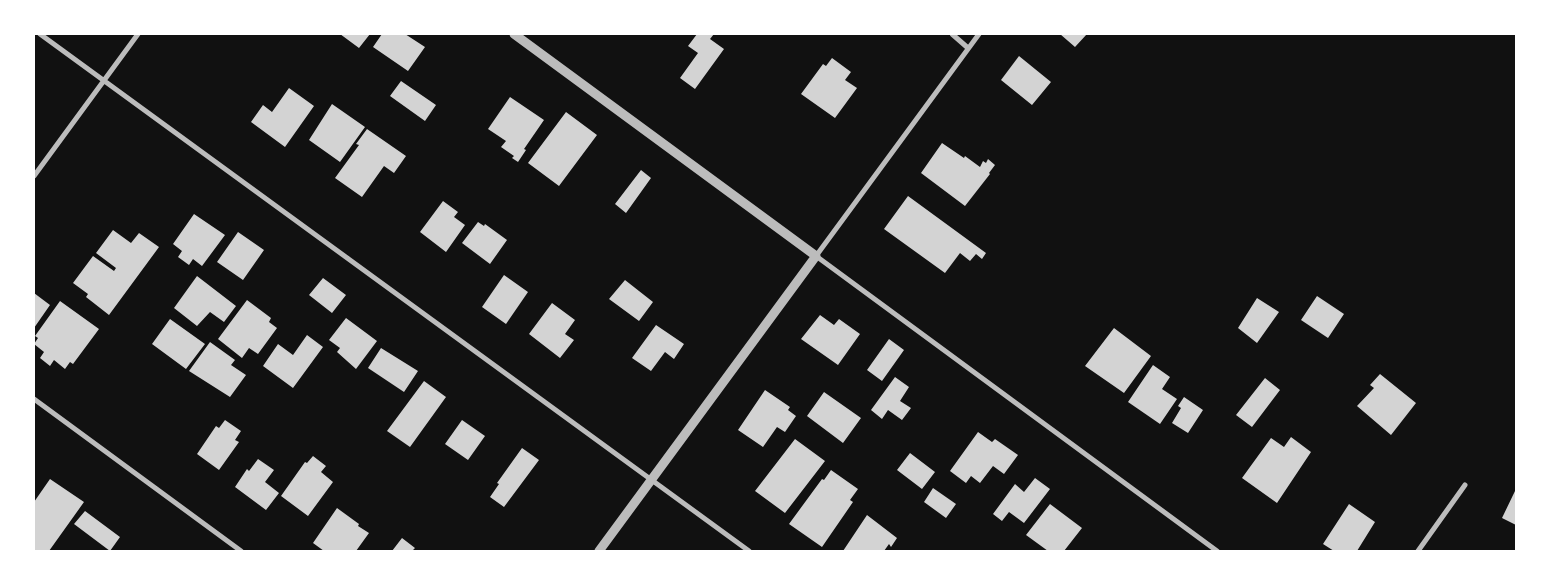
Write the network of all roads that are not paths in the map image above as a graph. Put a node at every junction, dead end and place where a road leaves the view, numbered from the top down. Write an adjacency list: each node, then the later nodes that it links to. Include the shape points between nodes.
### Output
1 (40, 34): 7 (street)
2 (138, 34): 7 (street)
3 (514, 34): 9 (street)
4 (952, 34): 6 (street)
5 (979, 34): 6 (street)
6 (968, 48): 9 (street)
7 (104, 80): 8 (street); 11 (street)
8 (34, 176)
9 (816, 256): 11 (street); 16 (street)
10 (34, 399): 13 (street)
11 (651, 480): 14 (street); 15 (street)
12 (1466, 485): 17 (street)
13 (241, 551)
14 (599, 551)
15 (749, 551)
16 (1217, 551)
17 (1418, 551)

